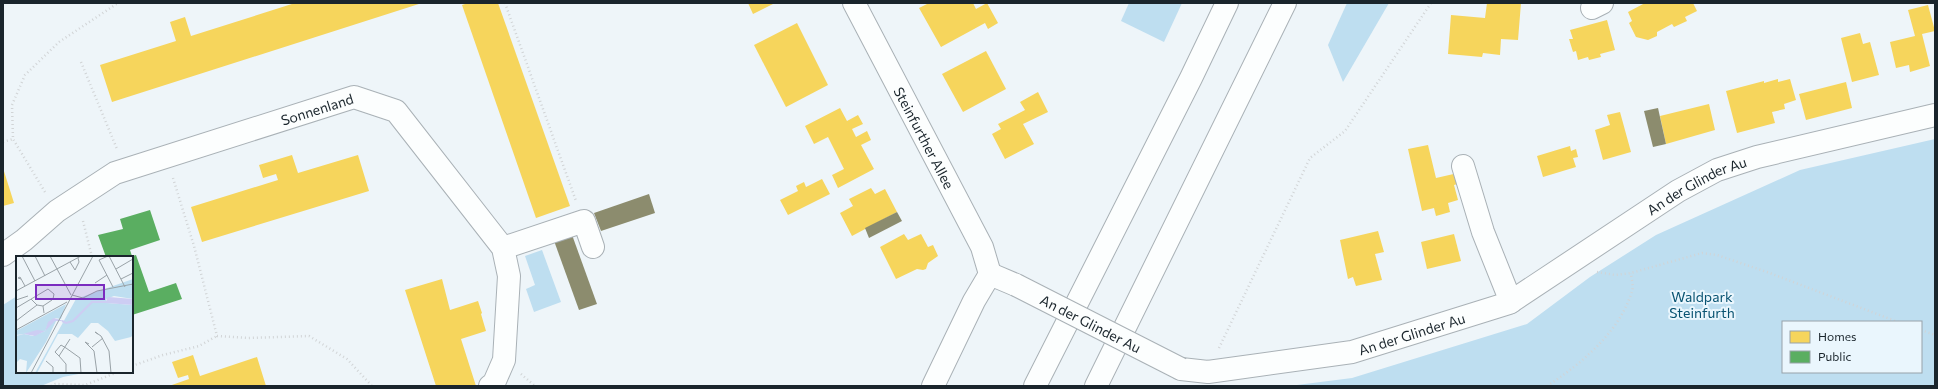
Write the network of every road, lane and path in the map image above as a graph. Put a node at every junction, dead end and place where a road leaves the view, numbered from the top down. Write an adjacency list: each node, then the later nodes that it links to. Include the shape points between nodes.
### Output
1 (118, 3): 9 (path, via 59,42 25,75 12,104)
2 (505, 3): 15 (path)
3 (854, 3): 23 (main road, Steinfurther Allee, via 982,247)
4 (1227, 3): 36 (main road, via 1192,78)
5 (1285, 3): 37 (main road)
6 (1431, 3): 30 (path, via 1345,131 1310,158)
7 (81, 62): 13 (path)
8 (1935, 115): 21 (main road, An der Glinder Au, via 1757,157 1717,170 1678,191)
9 (13, 139): 10 (path); 16 (path)
10 (3, 142)
11 (167, 156): 13 (main road, Sonnenland); 18 (main road, Sonnenland, via 354,97 396,111); 28 (path)
12 (1463, 166): 24 (main road, via 1483,232)
13 (126, 170): 14 (main road, Sonnenland, via 115,173)
14 (77, 198): 16 (main road, Sonnenland); 20 (path)
15 (578, 207)
16 (57, 211): 19 (main road, Sonnenland)
17 (594, 247): 18 (main road, via 584,220)
18 (503, 248): 34 (main road, Sonnenland, via 509,276 504,360)
19 (3, 255)
20 (92, 256)
21 (1573, 261): 22 (path, via 1594,271 1615,275); 24 (main road, An der Glinder Au)
22 (1631, 272): 25 (path, via 1702,254 1717,255); 38 (path, via 1633,289 1616,323 1591,352 1569,372)
23 (990, 274): 30 (main road, An der Glinder Au, bridge, via 1181,369); 35 (main road, via 974,301)
24 (1511, 302): 30 (main road, An der Glinder Au, via 1352,352)
25 (1895, 321)
26 (1922, 330): 27 (path)
27 (1935, 335)
28 (217, 336): 29 (path, via 198,346); 33 (path, via 309,336 347,359)
29 (133, 366)
30 (1208, 372)
31 (115, 373): 32 (path, via 85,385)
32 (51, 386)
33 (372, 386)
34 (490, 386)
35 (933, 386)
36 (1035, 386)
37 (1096, 386)
38 (1547, 386)

